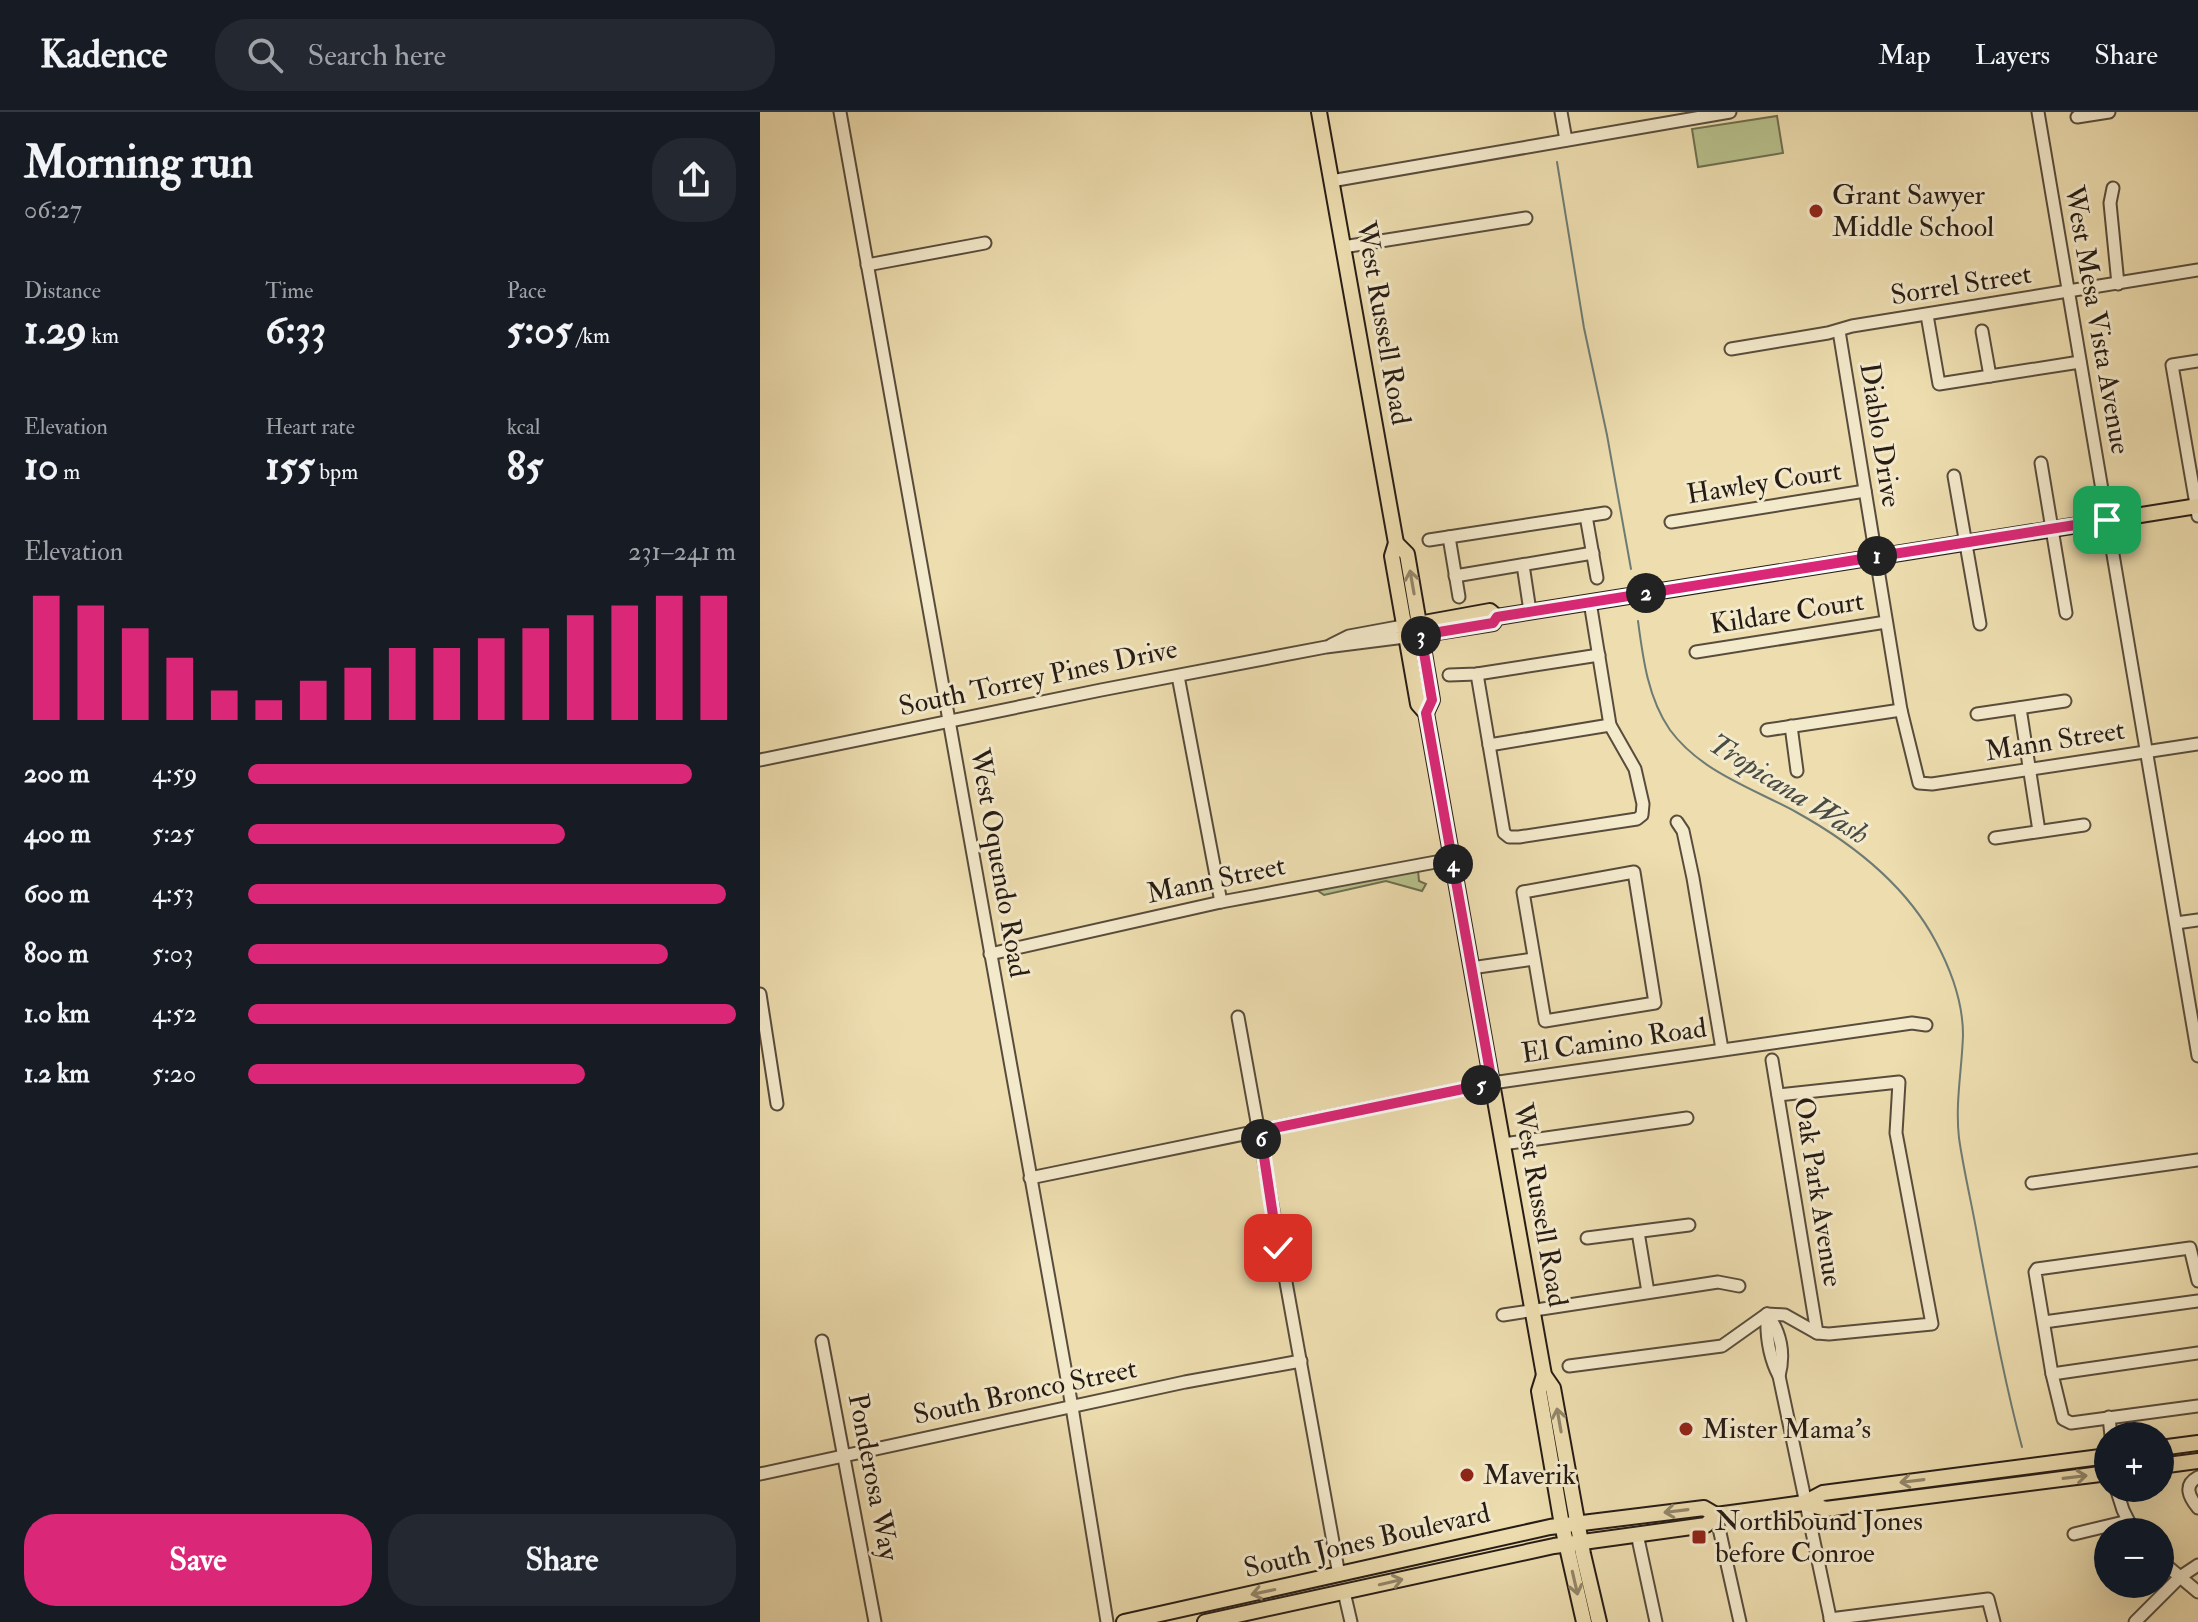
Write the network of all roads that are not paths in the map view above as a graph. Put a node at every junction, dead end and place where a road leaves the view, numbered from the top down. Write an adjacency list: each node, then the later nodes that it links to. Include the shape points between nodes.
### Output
1 (840, 112): 14 (street, West Oquendo Road)
2 (1319, 112): 9 (main road, West Russell Road)
3 (1561, 112): 8 (street)
4 (1730, 112): 8 (street)
5 (2038, 112): 17 (street, West Mesa Vista Avenue)
6 (2109, 112): 7 (street)
7 (2077, 117)
8 (1566, 140): 9 (street)
9 (1331, 181): 13 (main road, West Russell Road)
10 (2113, 188): 16 (street)
11 (1526, 218): 13 (street)
12 (985, 243): 14 (street)
13 (1343, 247): 37 (main road, West Russell Road)
14 (867, 265): 61 (street, West Oquendo Road)
15 (2198, 270): 16 (street, Sorrel Street)
16 (2118, 284): 17 (street, Sorrel Street)
17 (2068, 292): 18 (street, Sorrel Street); 23 (street, West Mesa Vista Avenue)
18 (1927, 315): 19 (street, Sorrel Street); 24 (street, via 1939,384)
19 (1839, 331): 21 (street, Sorrel Street); 27 (street, Diablo Drive)
20 (1982, 331): 24 (street)
21 (1731, 349)
22 (2198, 361): 28 (street, via 2172,365)
23 (2080, 362): 24 (street); 31 (street, West Mesa Vista Avenue)
24 (1990, 376)
25 (2041, 463): 33 (street)
26 (1954, 476): 36 (street)
27 (1865, 491): 32 (street, Hawley Court); 39 (street, Diablo Drive)
28 (2197, 509): 31 (main road, South Torrey Pines Drive)
29 (1605, 513): 30 (street)
30 (1586, 516): 34 (street); 38 (street)
31 (2107, 520): 33 (main road, South Torrey Pines Drive); 67 (street, West Mesa Vista Avenue)
32 (1671, 522)
33 (2052, 529): 36 (main road, South Torrey Pines Drive); 46 (street)
34 (1449, 537): 35 (street); 41 (street)
35 (1429, 540)
36 (1966, 542): 39 (main road, South Torrey Pines Drive); 48 (street)
37 (1396, 543): 49 (main road, West Russell Road, one-way to 37, via 1407,554); 50 (main road, West Russell Road, via 1392,556)
38 (1593, 553): 40 (street); 42 (street)
39 (1875, 557): 44 (main road, South Torrey Pines Drive); 47 (street, Diablo Drive)
40 (1523, 565): 41 (street); 45 (street)
41 (1455, 576): 43 (street)
42 (1597, 578)
43 (1459, 597)
44 (1590, 602): 45 (main road, South Torrey Pines Drive); 52 (street)
45 (1530, 611): 49 (main road, South Torrey Pines Drive, via 1497,617 1493,623)
46 (2066, 613)
47 (1886, 622): 51 (street, Kildare Court); 58 (street, Diablo Drive)
48 (1980, 624)
49 (1420, 629): 50 (main road, South Torrey Pines Drive); 59 (main road, West Russell Road, via 1432,700)
50 (1404, 632): 55 (street, South Torrey Pines Drive, via 1349,636 1326,647); 59 (main road, West Russell Road, via 1418,704)
51 (1696, 652)
52 (1599, 655): 53 (street); 62 (street)
53 (1477, 674): 54 (street); 66 (street)
54 (1449, 675)
55 (1178, 676): 61 (street, South Torrey Pines Drive); 77 (street)
56 (2065, 701): 57 (street)
57 (2020, 708): 60 (street); 69 (street)
58 (1901, 710): 63 (street); 71 (street, Diablo Drive)
59 (1426, 713): 76 (main road, West Russell Road)
60 (1977, 714)
61 (949, 723): 68 (street, South Torrey Pines Drive); 80 (street, West Oquendo Road)
62 (1610, 725): 66 (street); 66 (street, via 1635,769 1643,804 1637,819 1509,837 1504,833)
63 (1791, 726): 64 (street); 70 (street)
64 (1767, 730)
65 (2198, 744): 67 (street, Mann Street)
66 (1489, 745)
67 (2147, 751): 69 (street, Mann Street); 79 (street, West Mesa Vista Avenue)
68 (760, 760)
69 (2030, 769): 71 (street, Mann Street); 74 (street)
70 (1797, 771)
71 (1919, 783)
72 (1677, 822): 87 (street, via 1693,878)
73 (2084, 825): 74 (street)
74 (2039, 831): 75 (street)
75 (1995, 838)
76 (1452, 859): 77 (street, Mann Street); 82 (main road, West Russell Road)
77 (1221, 902): 80 (street, Mann Street)
78 (2198, 920): 79 (street)
79 (2176, 923): 83 (street, West Mesa Vista Avenue)
80 (990, 954): 97 (street, West Oquendo Road)
81 (1534, 959): 81 (street, via 1545,1021 1655,1003 1634,872 1523,892); 82 (street)
82 (1471, 968): 90 (main road, West Russell Road)
83 (2192, 982): 88 (street, West Mesa Vista Avenue)
84 (760, 996): 92 (street)
85 (1238, 1017): 94 (street)
86 (1926, 1025): 87 (street, El Camino Road)
87 (1722, 1049): 90 (street, El Camino Road)
88 (2198, 1056)
89 (1772, 1060): 91 (street, Oak Park Avenue)
90 (1492, 1083): 94 (street, El Camino Road); 95 (main road, West Russell Road)
91 (1778, 1095): 110 (street, Oak Park Avenue); 110 (street, via 1899,1082 1896,1133 1932,1324)
92 (777, 1104)
93 (1687, 1118): 95 (street)
94 (1260, 1131): 97 (street, El Camino Road); 113 (street)
95 (1503, 1144): 106 (main road, West Russell Road)
96 (2198, 1160): 98 (street)
97 (1030, 1178): 118 (street, West Oquendo Road)
98 (2032, 1183)
99 (1689, 1225): 100 (street)
100 (1638, 1232): 101 (street); 104 (street)
101 (1587, 1238)
102 (2198, 1281): 109 (street, via 2190,1248 2037,1269)
103 (1739, 1286): 104 (street, via 1718,1282)
104 (1648, 1292): 106 (street)
105 (2198, 1301): 109 (street)
106 (1532, 1310): 108 (street); 116 (main road, West Russell Road)
107 (1767, 1314): 110 (street, via 1785,1315); 114 (street, via 1722,1346); 132 (street, via 1771,1362 1779,1376)
108 (1503, 1315)
109 (2044, 1322): 115 (street)
110 (1817, 1333)
111 (822, 1341): 123 (street, Ponderosa Way)
112 (2198, 1353): 115 (street)
113 (1301, 1361): 118 (street, South Bronco Street); 143 (street)
114 (1569, 1366)
115 (2052, 1374): 119 (street, via 2063,1419 2071,1423)
116 (1544, 1375): 135 (main road, West Russell Road, one-way to 116, via 1553,1388); 136 (main road, West Russell Road, via 1539,1391)
117 (2198, 1406): 119 (street)
118 (1072, 1407): 123 (street, South Bronco Street); 149 (street, West Oquendo Road)
119 (2109, 1417): 120 (street)
120 (2110, 1422)
121 (2198, 1443): 122 (main road)
122 (2174, 1446)
123 (844, 1456): 128 (street, South Bronco Street); 148 (street, Ponderosa Way)
124 (2094, 1458): 127 (main road, South Jones Boulevard)
125 (2198, 1461): 126 (main road)
126 (2174, 1464)
127 (1983, 1472): 131 (main road); 132 (main road, South Jones Boulevard, one-way to 132, via 1823,1493)
128 (760, 1474)
129 (2094, 1475): 131 (main road, South Jones Boulevard, one-way to 129)
130 (2198, 1477): 133 (street, via 2188,1489)
131 (1941, 1494): 132 (main road, South Jones Boulevard, via 1826,1509)
132 (1804, 1503): 134 (main road, South Jones Boulevard); 147 (street)
133 (2194, 1503)
134 (1716, 1515): 135 (main road, South Jones Boulevard, one-way to 135, via 1704,1508); 138 (main road, South Jones Boulevard, via 1706,1525); 156 (street)
135 (1577, 1523): 136 (main road, South Jones Boulevard); 140 (main road, West Russell Road)
136 (1562, 1525): 140 (main road, West Russell Road); 143 (main road, South Jones Boulevard)
137 (2094, 1529): 139 (street)
138 (1637, 1534): 140 (main road, South Jones Boulevard); 155 (street)
139 (2074, 1534)
140 (1574, 1543): 145 (main road, South Jones Boulevard, one-way to 140); 153 (main road, West Russell Road, one-way to 153); 154 (main road, West Russell Road)
141 (2198, 1565): 144 (street)
142 (2174, 1572): 144 (street)
143 (1339, 1575): 150 (main road, South Jones Boulevard, one-way to 150)
144 (2180, 1577): 146 (street); 158 (street)
145 (1344, 1592): 151 (main road, South Jones Boulevard); 152 (street)
146 (2198, 1592)
147 (1831, 1620): 157 (street, via 1988,1599)
148 (875, 1622)
149 (1107, 1622)
150 (1124, 1622)
151 (1205, 1622)
152 (1351, 1622)
153 (1584, 1622)
154 (1599, 1622)
155 (1656, 1622)
156 (1740, 1622)
157 (1994, 1622)
158 (2135, 1622)

